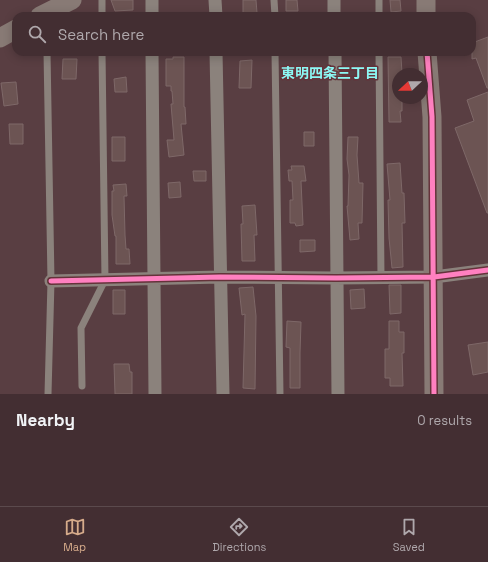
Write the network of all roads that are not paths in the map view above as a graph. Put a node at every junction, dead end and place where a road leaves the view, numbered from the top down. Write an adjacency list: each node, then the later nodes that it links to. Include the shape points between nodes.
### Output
1 (72, 0): 9 (street)
2 (102, 0): 10 (lane)
3 (152, 0): 11 (street)
4 (215, 0): 12 (street)
5 (274, 0): 13 (lane)
6 (334, 0): 14 (street)
7 (378, 0): 15 (lane)
8 (426, 0): 16 (street)
9 (50, 12)
10 (102, 12)
11 (152, 12)
12 (216, 12)
13 (275, 12)
14 (334, 12)
15 (379, 12)
16 (426, 12)
17 (12, 31): 18 (street)
18 (0, 38)
19 (47, 56): 35 (lane)
20 (102, 56): 34 (lane)
21 (152, 56): 30 (street)
22 (216, 56): 28 (street)
23 (275, 56): 31 (lane)
24 (335, 56): 32 (street)
25 (379, 56): 33 (lane)
26 (427, 56): 29 (street, via 432,117)
27 (488, 270): 29 (street)
28 (220, 277): 30 (street); 31 (street); 39 (street)
29 (434, 277): 33 (street); 42 (street)
30 (155, 278): 34 (street); 38 (street)
31 (278, 278): 32 (street); 40 (lane)
32 (336, 278): 33 (street); 41 (street)
33 (381, 278)
34 (105, 280): 35 (street); 36 (lane, via 81,328)
35 (51, 281): 37 (lane)
36 (82, 386)
37 (48, 394)
38 (155, 394)
39 (223, 394)
40 (280, 394)
41 (338, 394)
42 (434, 394)

